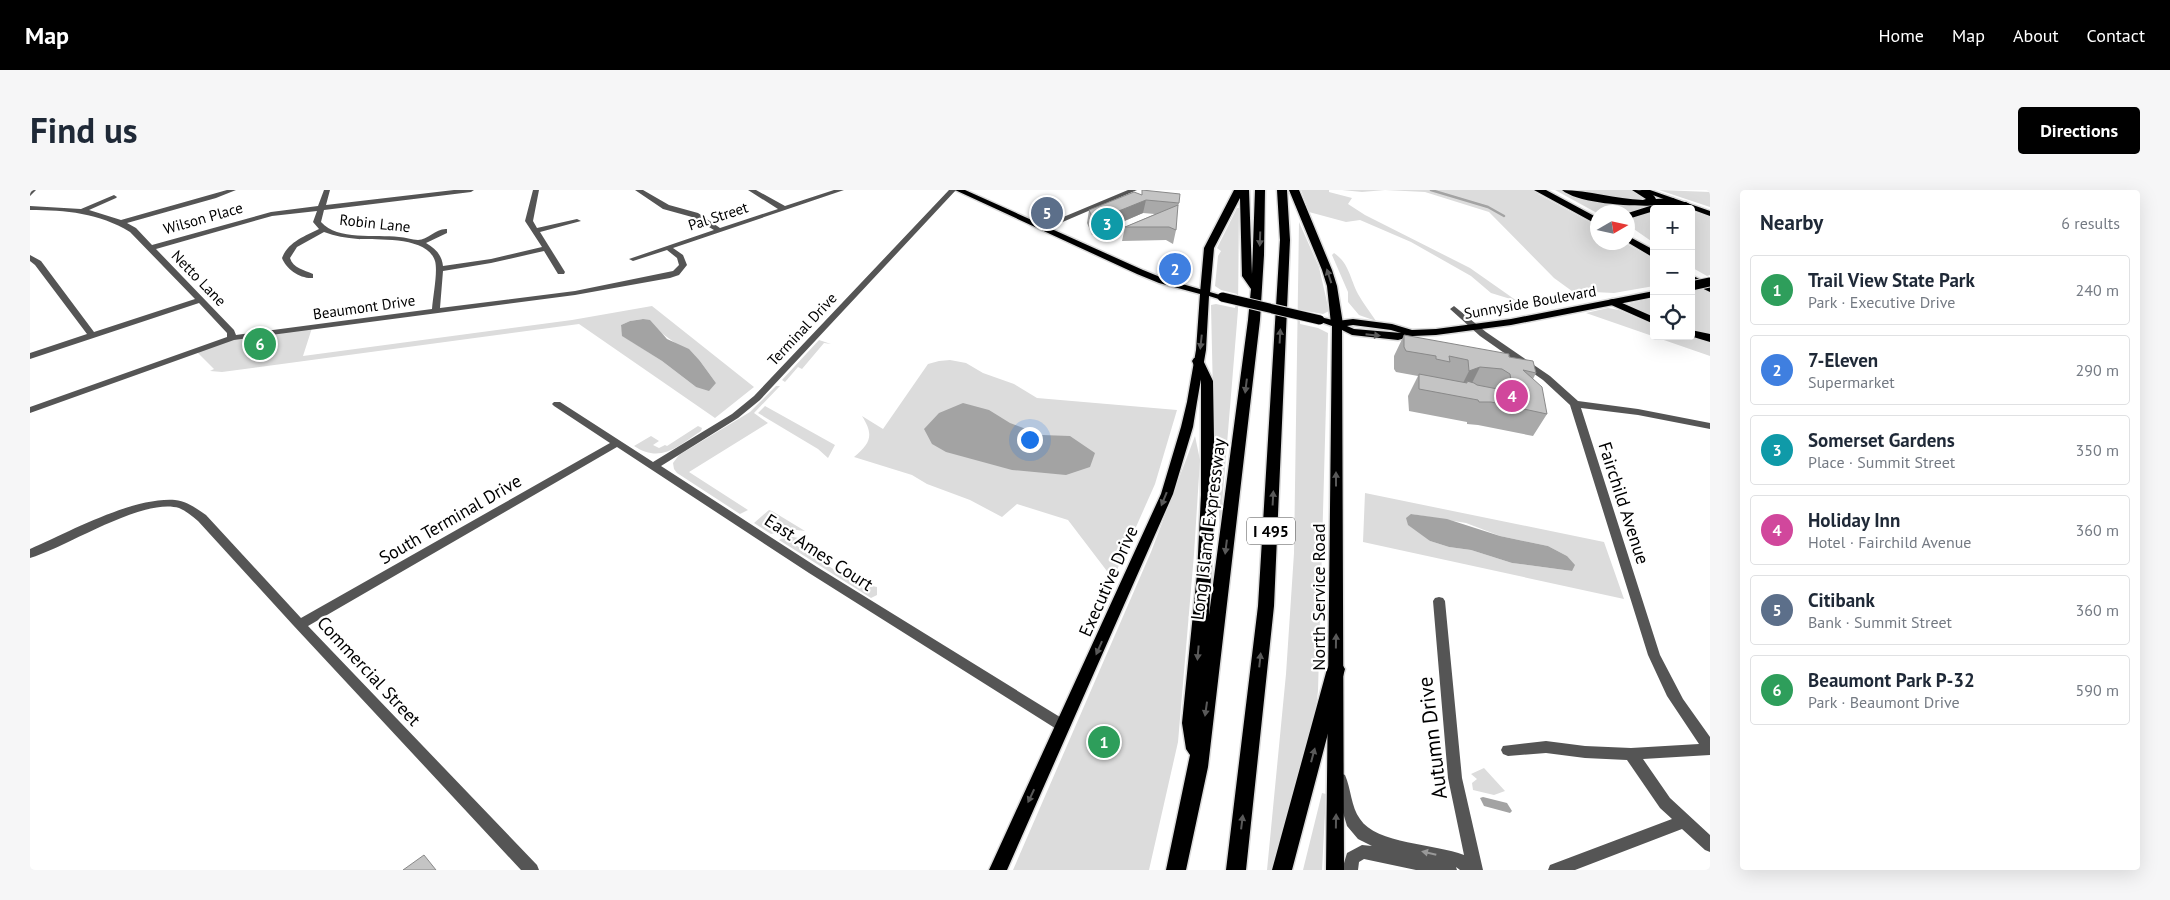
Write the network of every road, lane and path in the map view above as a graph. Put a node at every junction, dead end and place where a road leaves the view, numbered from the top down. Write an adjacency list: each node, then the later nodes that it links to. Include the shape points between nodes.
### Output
1 (33, 190): 24 (street)
2 (233, 190): 41 (street)
3 (327, 190): 30 (street, Robin Lane)
4 (471, 190): 25 (street, Wilson Place)
5 (536, 190): 44 (street, via 529,221)
6 (638, 190): 45 (street, via 666,207 696,215)
7 (751, 190): 33 (street)
8 (841, 190): 33 (street, Pal Street)
9 (953, 190): 88 (street, Terminal Drive, via 757,398 735,416)
10 (960, 190): 42 (main road, Sunnyside Boulevard)
11 (1118, 190): 23 (street)
12 (1134, 190): 23 (street)
13 (1239, 190): 68 (highway, via 1209,248)
14 (1244, 190): 67 (highway, via 1248,276)
15 (1260, 190): 67 (highway, Long Island Expressway / I 495, one-way to 67)
16 (1282, 190): 104 (highway, I 495, one-way to 16, via 1266,606 1284,250)
17 (1294, 190): 75 (highway, one-way to 17, via 1327,270)
18 (1539, 190): 39 (highway)
19 (1550, 190): 36 (highway)
20 (1567, 190): 28 (highway, via 1596,198)
21 (1637, 190): 28 (highway, via 1651,198 1651,201)
22 (1643, 190): 27 (main road)
23 (1126, 193): 42 (street)
24 (30, 194)
25 (409, 194): 30 (street, Wilson Place)
26 (114, 197): 35 (street)
27 (1673, 201): 28 (highway); 29 (main road)
28 (1639, 203)
29 (1686, 205)
30 (322, 207): 43 (street, Robin Lane, via 317,222); 54 (street, Wilson Place, via 255,217)
31 (30, 208): 35 (street, Netto Lane)
32 (1695, 208): 38 (main road)
33 (784, 209): 45 (street, Pal Street)
34 (1650, 209): 37 (highway)
35 (81, 211): 41 (street, Netto Lane)
36 (1590, 211)
37 (1635, 214)
38 (1710, 214)
39 (1590, 218)
40 (578, 221): 44 (street)
41 (122, 222): 54 (street, Netto Lane)
42 (1041, 228): 68 (main road, Sunnyside Boulevard, via 1162,281)
43 (323, 230): 50 (street, Robin Lane); 62 (street, via 295,244 286,254 290,267)
44 (534, 230): 55 (street)
45 (719, 230): 53 (street, Pal Street)
46 (444, 231): 50 (street)
47 (1635, 235): 49 (highway)
48 (1635, 237): 49 (highway)
49 (1640, 240): 52 (highway)
50 (420, 243): 59 (street, Robin Lane, via 434,252 439,260)
51 (1635, 243): 56 (highway)
52 (1650, 246)
53 (667, 247): 58 (street, Pal Street); 73 (street, Beaumont Drive, via 683,262 680,269 668,276 575,293)
54 (151, 248): 70 (street, Netto Lane)
55 (546, 249): 59 (street, via 491,262); 60 (street)
56 (1650, 253)
57 (30, 257): 78 (street, via 38,263)
58 (633, 258)
59 (438, 269): 73 (street, Robin Lane)
60 (560, 272)
61 (1695, 273): 64 (highway)
62 (310, 276)
63 (1695, 280): 66 (highway)
64 (1710, 282): 65 (main road, bridge)
65 (1695, 285)
66 (1710, 289)
67 (1256, 291): 97 (highway, Long Island Expressway / I 495, one-way to 97)
68 (1205, 293): 75 (main road, Sunnyside Boulevard, bridge); 82 (main road, Executive Drive, one-way to 82)
69 (1650, 295): 71 (main road, Sunnyside Boulevard)
70 (200, 300): 78 (street); 79 (street, Netto Lane, via 231,332)
71 (1613, 302): 74 (highway); 76 (main road, Sunnyside Boulevard)
72 (1454, 309): 76 (street, Fairchild Avenue)
73 (436, 311): 79 (street, Beaumont Drive)
74 (1650, 319)
75 (1337, 324): 76 (main road, Sunnyside Boulevard, via 1352,332 1398,337); 92 (main road, North Service Road, one-way to 75)
76 (1475, 328): 84 (street, Fairchild Avenue, via 1550,379)
77 (1695, 334): 80 (highway)
78 (92, 335): 81 (street)
79 (232, 338): 85 (street, Beaumont Drive)
80 (1710, 338)
81 (30, 356)
82 (1198, 361): 93 (main road, Executive Drive, one-way to 93, via 1187,427 1167,494); 97 (highway, one-way to 97, via 1207,381 1208,495 1205,574 1191,723)
83 (557, 404): 87 (street, East Ames Court)
84 (1574, 404): 86 (street); 94 (street, Fairchild Avenue, via 1654,656 1673,695)
85 (30, 410)
86 (1710, 426)
87 (617, 443): 88 (street, East Ames Court); 91 (street, South Terminal Drive)
88 (654, 466): 93 (street, East Ames Court)
89 (30, 554): 91 (street, Commercial Street, via 129,512 176,504 202,518)
90 (1439, 601): 109 (street, Autumn Drive, via 1455,778)
91 (300, 625): 101 (street, Commercial Street)
92 (1336, 669): 98 (main road, North Service Road); 105 (highway, one-way to 92)
93 (1063, 726): 102 (main road, Executive Drive, one-way to 102)
94 (1710, 748): 96 (street)
95 (1508, 750): 96 (street, via 1546,747)
96 (1631, 754): 99 (street, via 1665,803)
97 (1198, 767): 103 (highway, Long Island Expressway / I 495)
98 (1337, 770): 106 (main road, North Service Road, one-way to 98); 109 (street, Autumn Drive, one-way to 98, via 1460,861 1380,842 1363,834 1352,821)
99 (1684, 821): 100 (street); 110 (street)
100 (1710, 845)
101 (531, 870)
102 (998, 870)
103 (1176, 870)
104 (1236, 870)
105 (1282, 870)
106 (1335, 870)
107 (1350, 870): 108 (street, via 1352,858 1362,852)
108 (1449, 870)
109 (1475, 870)
110 (1556, 870)

